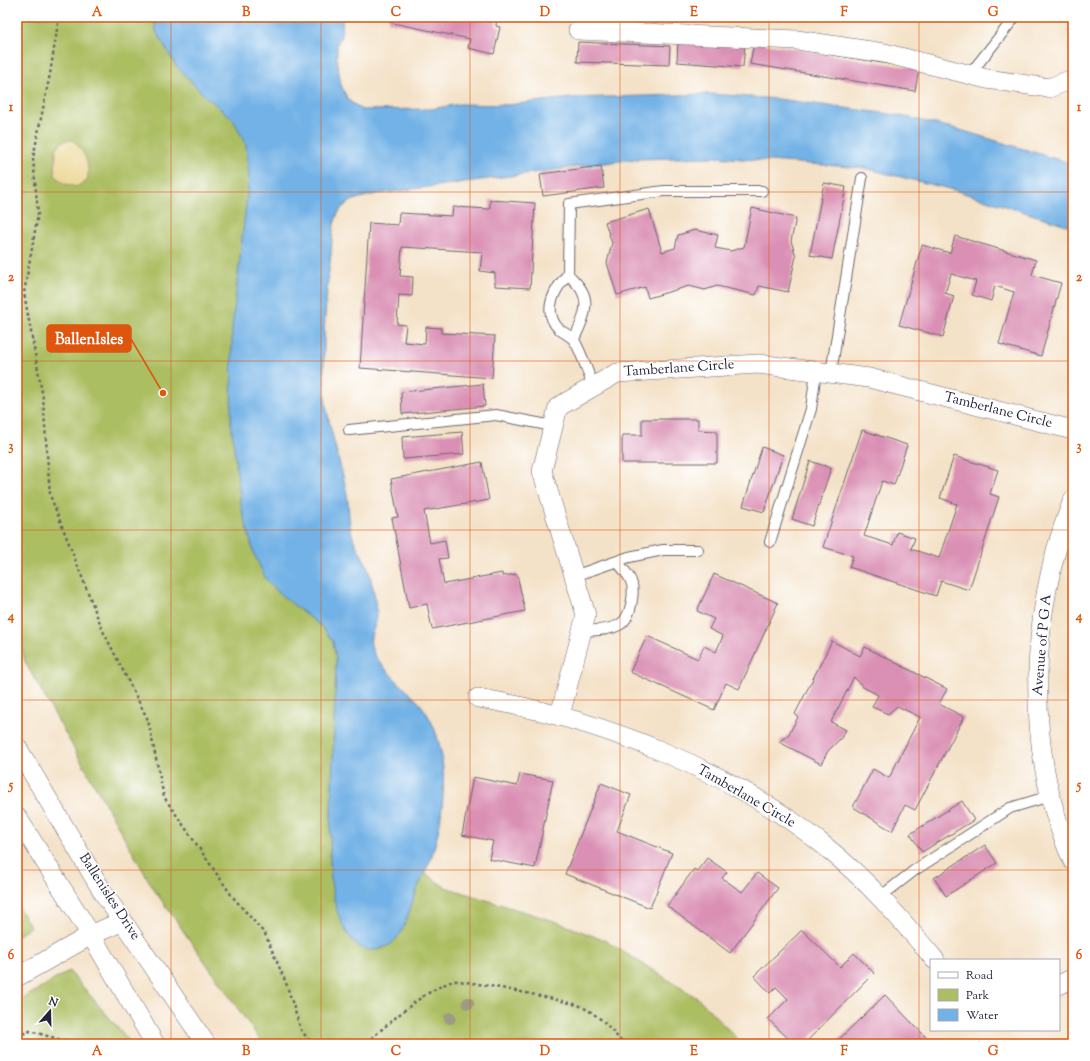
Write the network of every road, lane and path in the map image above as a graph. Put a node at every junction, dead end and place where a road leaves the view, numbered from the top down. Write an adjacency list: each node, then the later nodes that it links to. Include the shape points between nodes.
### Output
1 (59, 17): 38 (path, via 33,158 38,214 24,293 43,398 50,495 103,631 148,720 164,797 232,896 266,934 286,983 301,1030)
2 (1015, 17): 4 (lane)
3 (578, 30): 4 (street, via 797,40 884,53)
4 (970, 74): 5 (street, via 1049,88)
5 (1073, 79)
6 (862, 178): 10 (lane)
7 (762, 192): 8 (lane, via 664,190 569,204)
8 (568, 274): 9 (lane, via 583,292 585,306); 9 (lane, via 552,295 550,310 553,321 560,330)
9 (574, 339): 11 (lane)
10 (823, 372): 11 (street, Tamberlane Circle, via 758,364 617,373); 14 (street, Tamberlane Circle, via 869,378); 16 (lane)
11 (593, 386): 12 (street, Tamberlane Circle, via 558,408)
12 (553, 426): 13 (lane, via 496,415); 19 (street, Tamberlane Circle, via 542,470)
13 (349, 430)
14 (1073, 430)
15 (1073, 500): 24 (street, Avenue of P G A, via 1052,569 1044,611 1038,674 1039,735)
16 (770, 542)
17 (698, 550): 18 (lane, via 663,550)
18 (617, 561): 19 (lane); 20 (lane, via 631,580 632,597 628,615 621,624 609,629)
19 (574, 576): 20 (street, Tamberlane Circle, via 586,615)
20 (582, 631): 22 (street, Tamberlane Circle)
21 (478, 698): 22 (street, Tamberlane Circle)
22 (560, 715): 27 (street, Tamberlane Circle, via 625,736 685,761 773,809 825,846)
23 (17, 747): 28 (street, Ballenisles Drive)
24 (1050, 796): 26 (street, Avenue of P G A, via 1062,837); 27 (lane, via 1010,808 915,870)
25 (17, 817): 29 (street)
26 (1073, 861)
27 (880, 897): 30 (street, Tamberlane Circle)
28 (123, 921): 29 (street); 37 (street, Ballenisles Drive)
29 (91, 934): 31 (street); 36 (street)
30 (933, 959)
31 (17, 977)
32 (1073, 978): 33 (street)
33 (1060, 984)
34 (17, 1036): 35 (path, via 30,1031)
35 (71, 1044)
36 (156, 1044)
37 (206, 1044)
38 (312, 1044)
39 (361, 1044): 40 (path, via 430,991 455,981 580,1006 603,1020)
40 (623, 1044)

